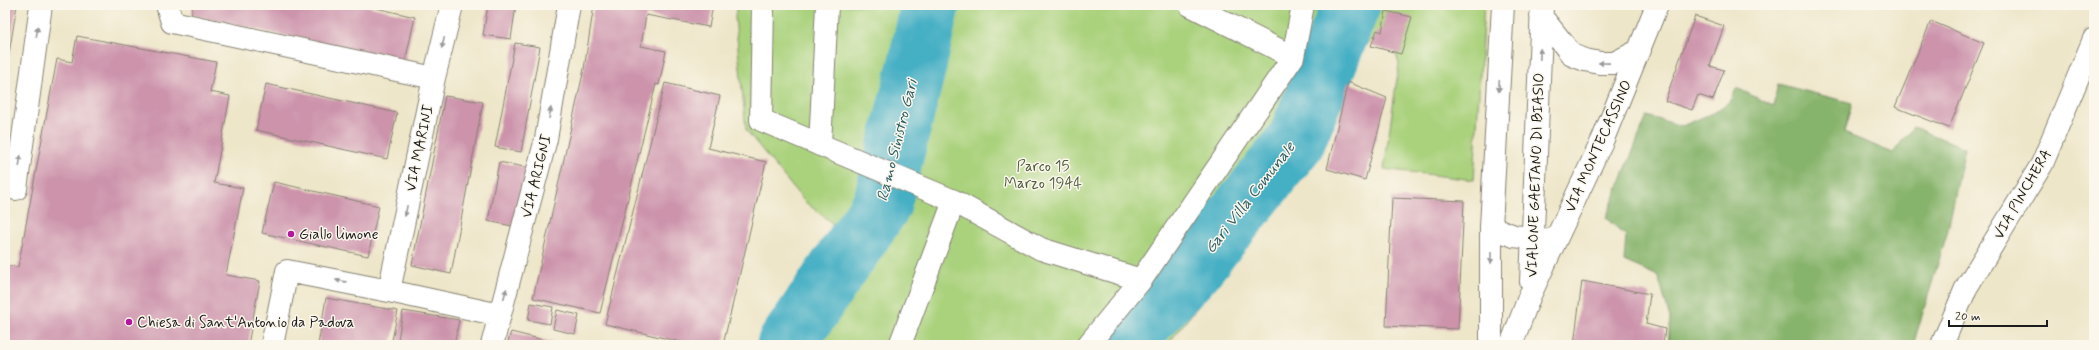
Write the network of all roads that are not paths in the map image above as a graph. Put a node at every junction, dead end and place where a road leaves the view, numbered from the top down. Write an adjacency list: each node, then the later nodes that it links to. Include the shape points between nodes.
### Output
1 (41, 5): 17 (street, one-way to 1, via 16,189)
2 (167, 5): 15 (street, via 172,22)
3 (452, 5): 15 (street, VIA MARINI, one-way to 15)
4 (569, 5): 25 (street, VIA ARIGNI, one-way to 4, via 546,139)
5 (763, 5): 16 (street, via 761,120)
6 (827, 5): 16 (street)
7 (1190, 5): 14 (street)
8 (1303, 5): 14 (street)
9 (1503, 5): 19 (street, one-way to 19)
10 (1657, 5): 13 (street, VIA MONTECASSINO)
11 (1541, 11): 13 (street, VIA MONTECASSINO, one-way to 11, via 1614,63 1600,63 1572,55); 20 (street, VIALONE GAETANO DI BIASIO, one-way to 11)
12 (2094, 39): 33 (street, VIA PINCHERA, via 2042,164 1966,288)
13 (1640, 50): 21 (street, VIA MONTECASSINO, via 1603,139)
14 (1293, 57): 22 (street)
15 (434, 78): 23 (street, VIA MARINI, one-way to 23)
16 (820, 145): 18 (street)
17 (5, 187)
18 (954, 201): 22 (street, via 1041,249); 28 (street)
19 (1491, 227): 20 (street, via 1514,236); 30 (street, one-way to 30)
20 (1533, 238): 21 (street); 24 (street, VIALONE GAETANO DI BIASIO)
21 (1555, 241): 24 (street, VIA MONTECASSINO)
22 (1141, 280): 29 (street)
23 (389, 291): 25 (street); 26 (street, one-way to 26, via 287,271)
24 (1530, 295): 31 (street, VIA MONTECASSINO); 32 (street, VIALONE GAETANO DI BIASIO)
25 (500, 315): 27 (street, VIA ARIGNI)
26 (272, 345)
27 (492, 345)
28 (900, 345)
29 (1088, 345)
30 (1491, 345)
31 (1511, 345)
32 (1526, 345)
33 (1942, 345)

